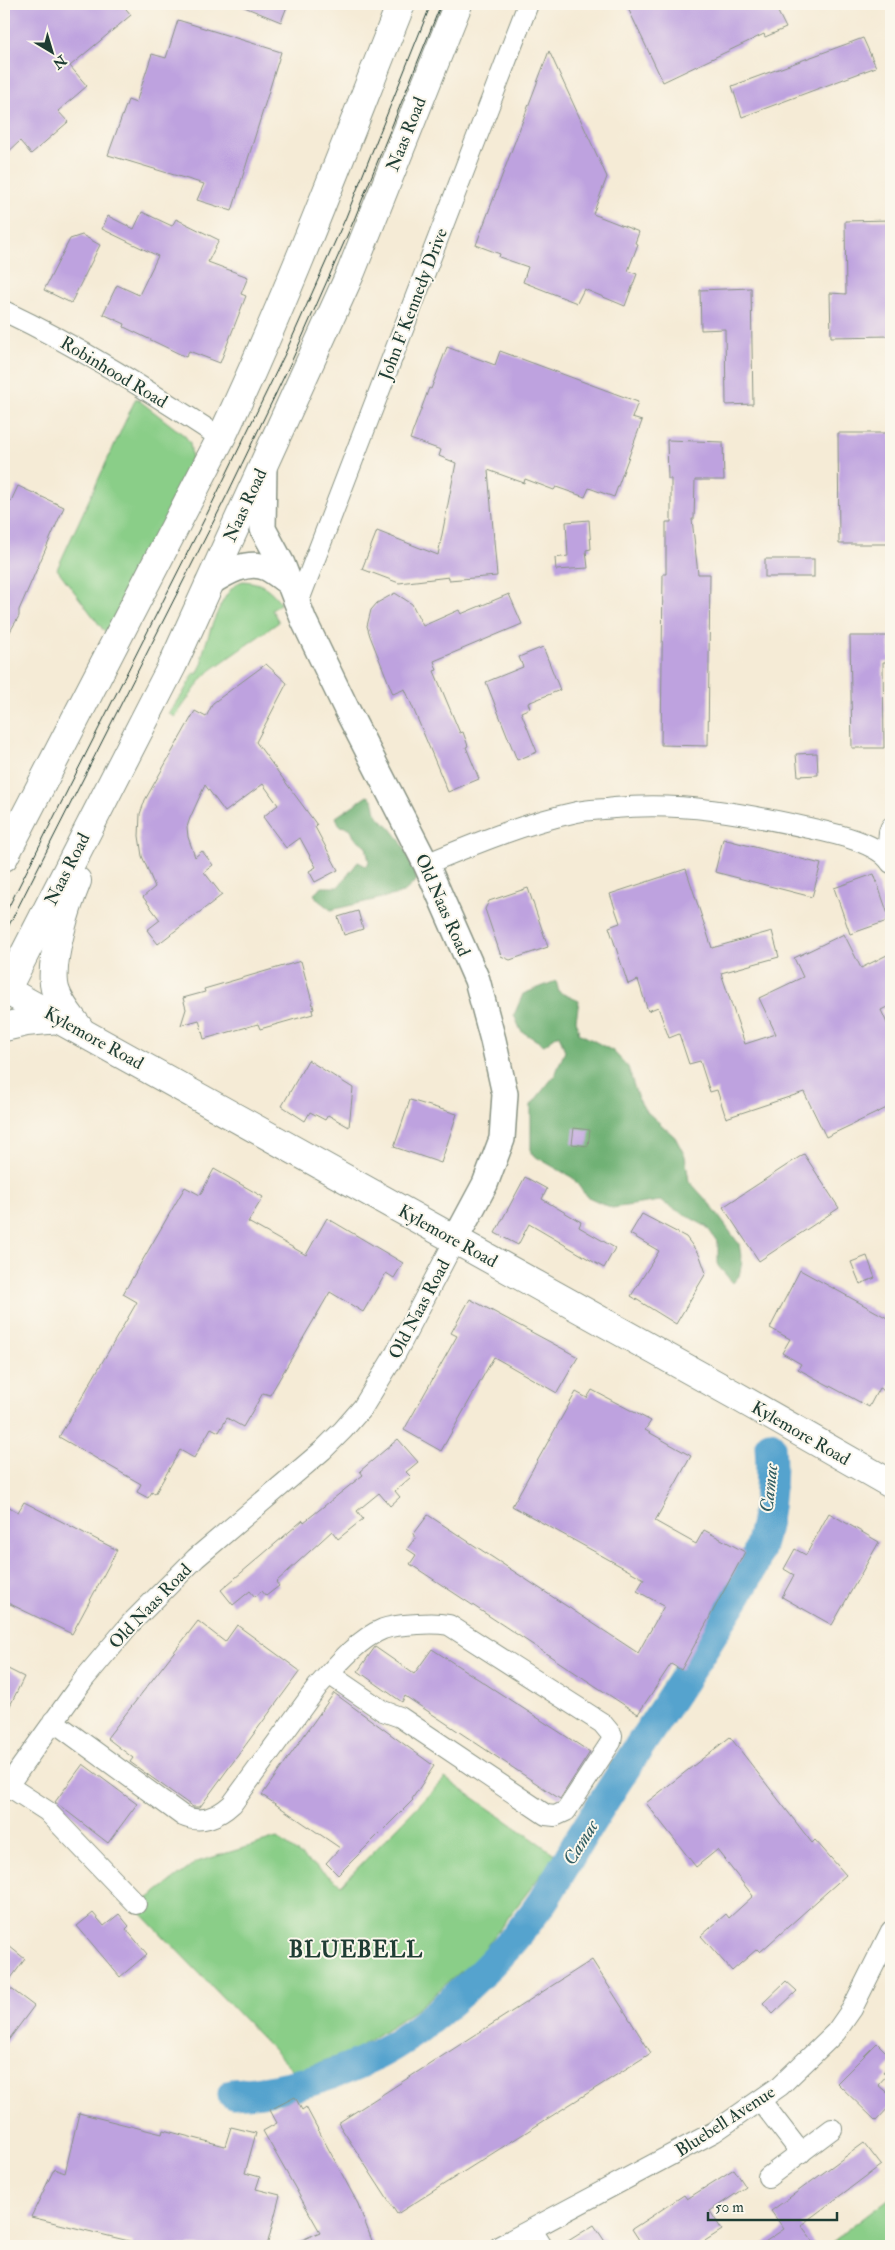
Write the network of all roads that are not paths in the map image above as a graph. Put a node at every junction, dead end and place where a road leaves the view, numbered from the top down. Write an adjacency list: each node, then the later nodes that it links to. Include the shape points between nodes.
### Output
1 (401, 4): 5 (main road, via 255,367)
2 (458, 4): 6 (main road, Naas Road, via 351,272)
3 (528, 4): 8 (street, John F Kennedy Drive)
4 (4, 312): 5 (street, Robinhood Road, via 131,379)
5 (221, 438): 11 (main road)
6 (264, 464): 7 (main road, Naas Road); 8 (street, Old Naas Road, via 263,529)
7 (208, 584): 8 (street, via 236,568 266,568); 9 (main road, Naas Road, via 173,664)
8 (294, 594): 13 (street, Old Naas Road, via 346,708)
9 (123, 761): 14 (main road, Naas Road); 15 (main road, via 111,804 66,908 54,986)
10 (891, 826): 12 (street)
11 (4, 857)
12 (889, 860): 13 (street, via 851,838 719,809 674,805 578,812)
13 (426, 864): 17 (street, Old Naas Road, via 477,980 505,1094 502,1139 485,1184)
14 (4, 991): 15 (main road, Kylemore Road)
15 (70, 1025): 16 (main road, via 26,1022); 17 (main road, Kylemore Road)
16 (4, 1027)
17 (455, 1240): 18 (main road, Kylemore Road); 20 (street, Old Naas Road, via 396,1353 363,1407 343,1430 172,1580 125,1630)
18 (891, 1484)
19 (329, 1674): 19 (street, via 361,1643 383,1629 398,1625 449,1625 602,1723 612,1735 611,1742 566,1811 550,1816); 20 (street, via 232,1804 205,1819 183,1816)
20 (53, 1721): 21 (street, Old Naas Road)
21 (6, 1788): 22 (street, via 47,1811)
22 (136, 1904)
23 (891, 1931): 24 (street, Bluebell Avenue, via 852,2009 836,2032)
24 (761, 2101): 26 (street); 28 (street, Bluebell Avenue)
25 (832, 2129): 26 (street)
26 (801, 2153): 27 (street)
27 (768, 2177)
28 (538, 2238): 29 (street, Bluebell Avenue)
29 (500, 2246)

